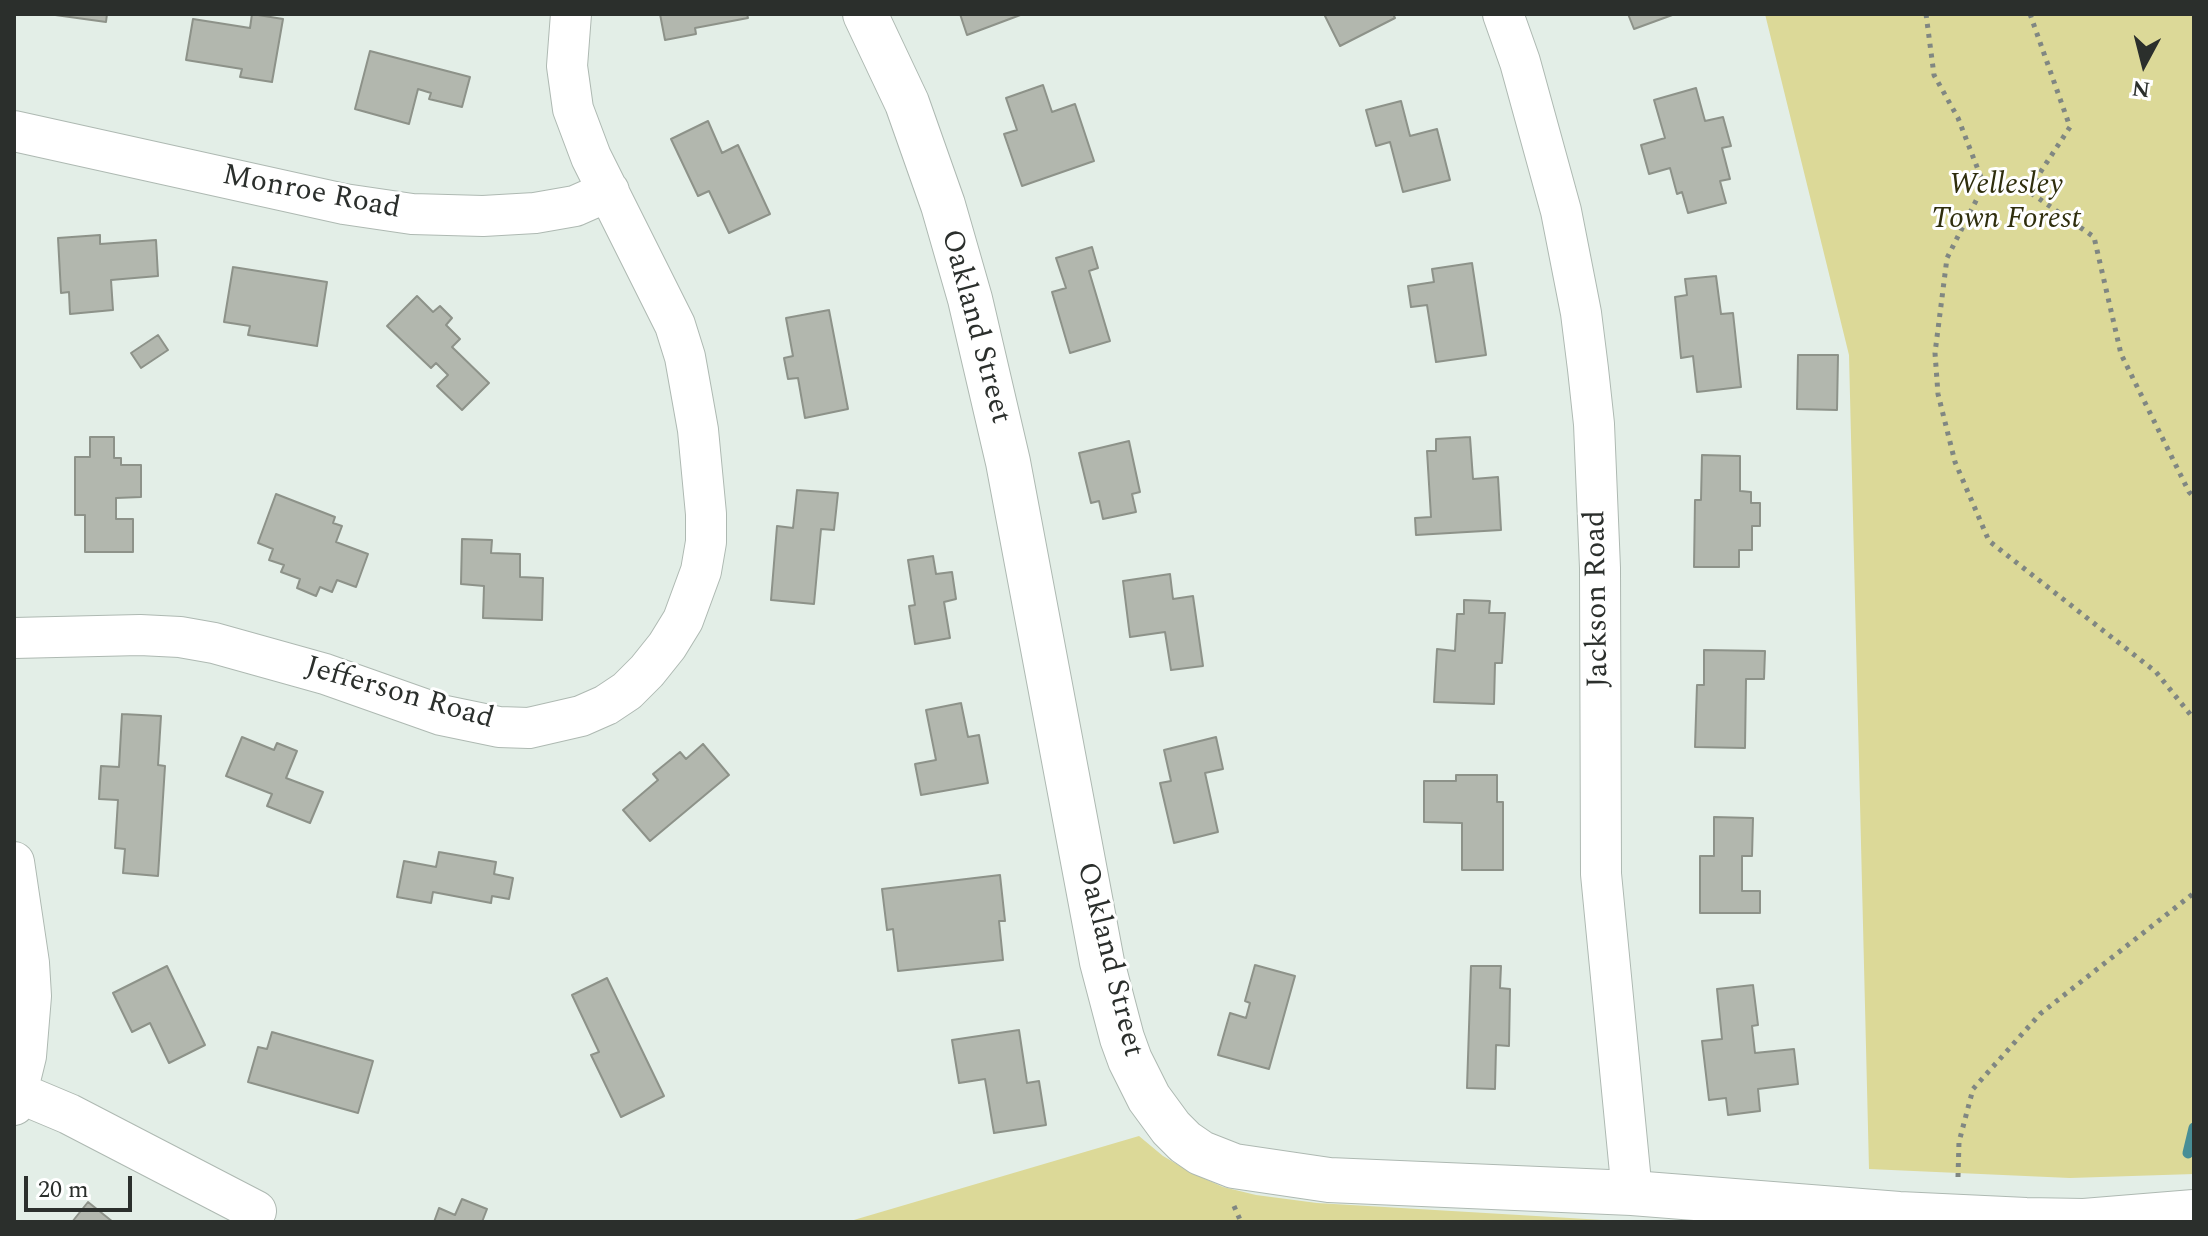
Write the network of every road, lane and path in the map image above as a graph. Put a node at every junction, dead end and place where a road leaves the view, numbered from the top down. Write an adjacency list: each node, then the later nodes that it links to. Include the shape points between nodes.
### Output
1 (571, 14): 7 (street, Jefferson Road, via 567,66 573,109)
2 (865, 14): 15 (street, Oakland Street, via 907,103 970,299 1020,518 1102,962 1122,1038 1149,1098 1171,1128 1201,1153 1256,1171 1342,1181)
3 (1503, 14): 15 (street, Jackson Road, via 1561,211 1588,369 1601,596 1601,874)
4 (1926, 14): 10 (path, via 1934,75 1958,118 1984,185 1947,258 1935,353 1938,394 1955,462 1989,541 2156,672)
5 (2030, 14): 8 (path, via 2070,127 2028,191 2094,237 2121,354)
6 (14, 131): 7 (street, Monroe Road, via 344,204 412,214 535,213 575,206)
7 (609, 191): 9 (street, Jefferson Road, via 685,357 706,514 701,571 683,620 627,691 581,716 529,728 499,727 441,715 325,674 214,643 140,635)
8 (2194, 497)
9 (14, 638)
10 (2194, 719)
11 (14, 862): 13 (street, via 31,996)
12 (2194, 893): 14 (path, via 2040,1014 1973,1089 1959,1142)
13 (16, 1099): 16 (street, via 69,1114)
14 (1958, 1186)
15 (1632, 1193): 17 (street, Oakland Street, via 2040,1221)
16 (256, 1211)
17 (2194, 1212)

